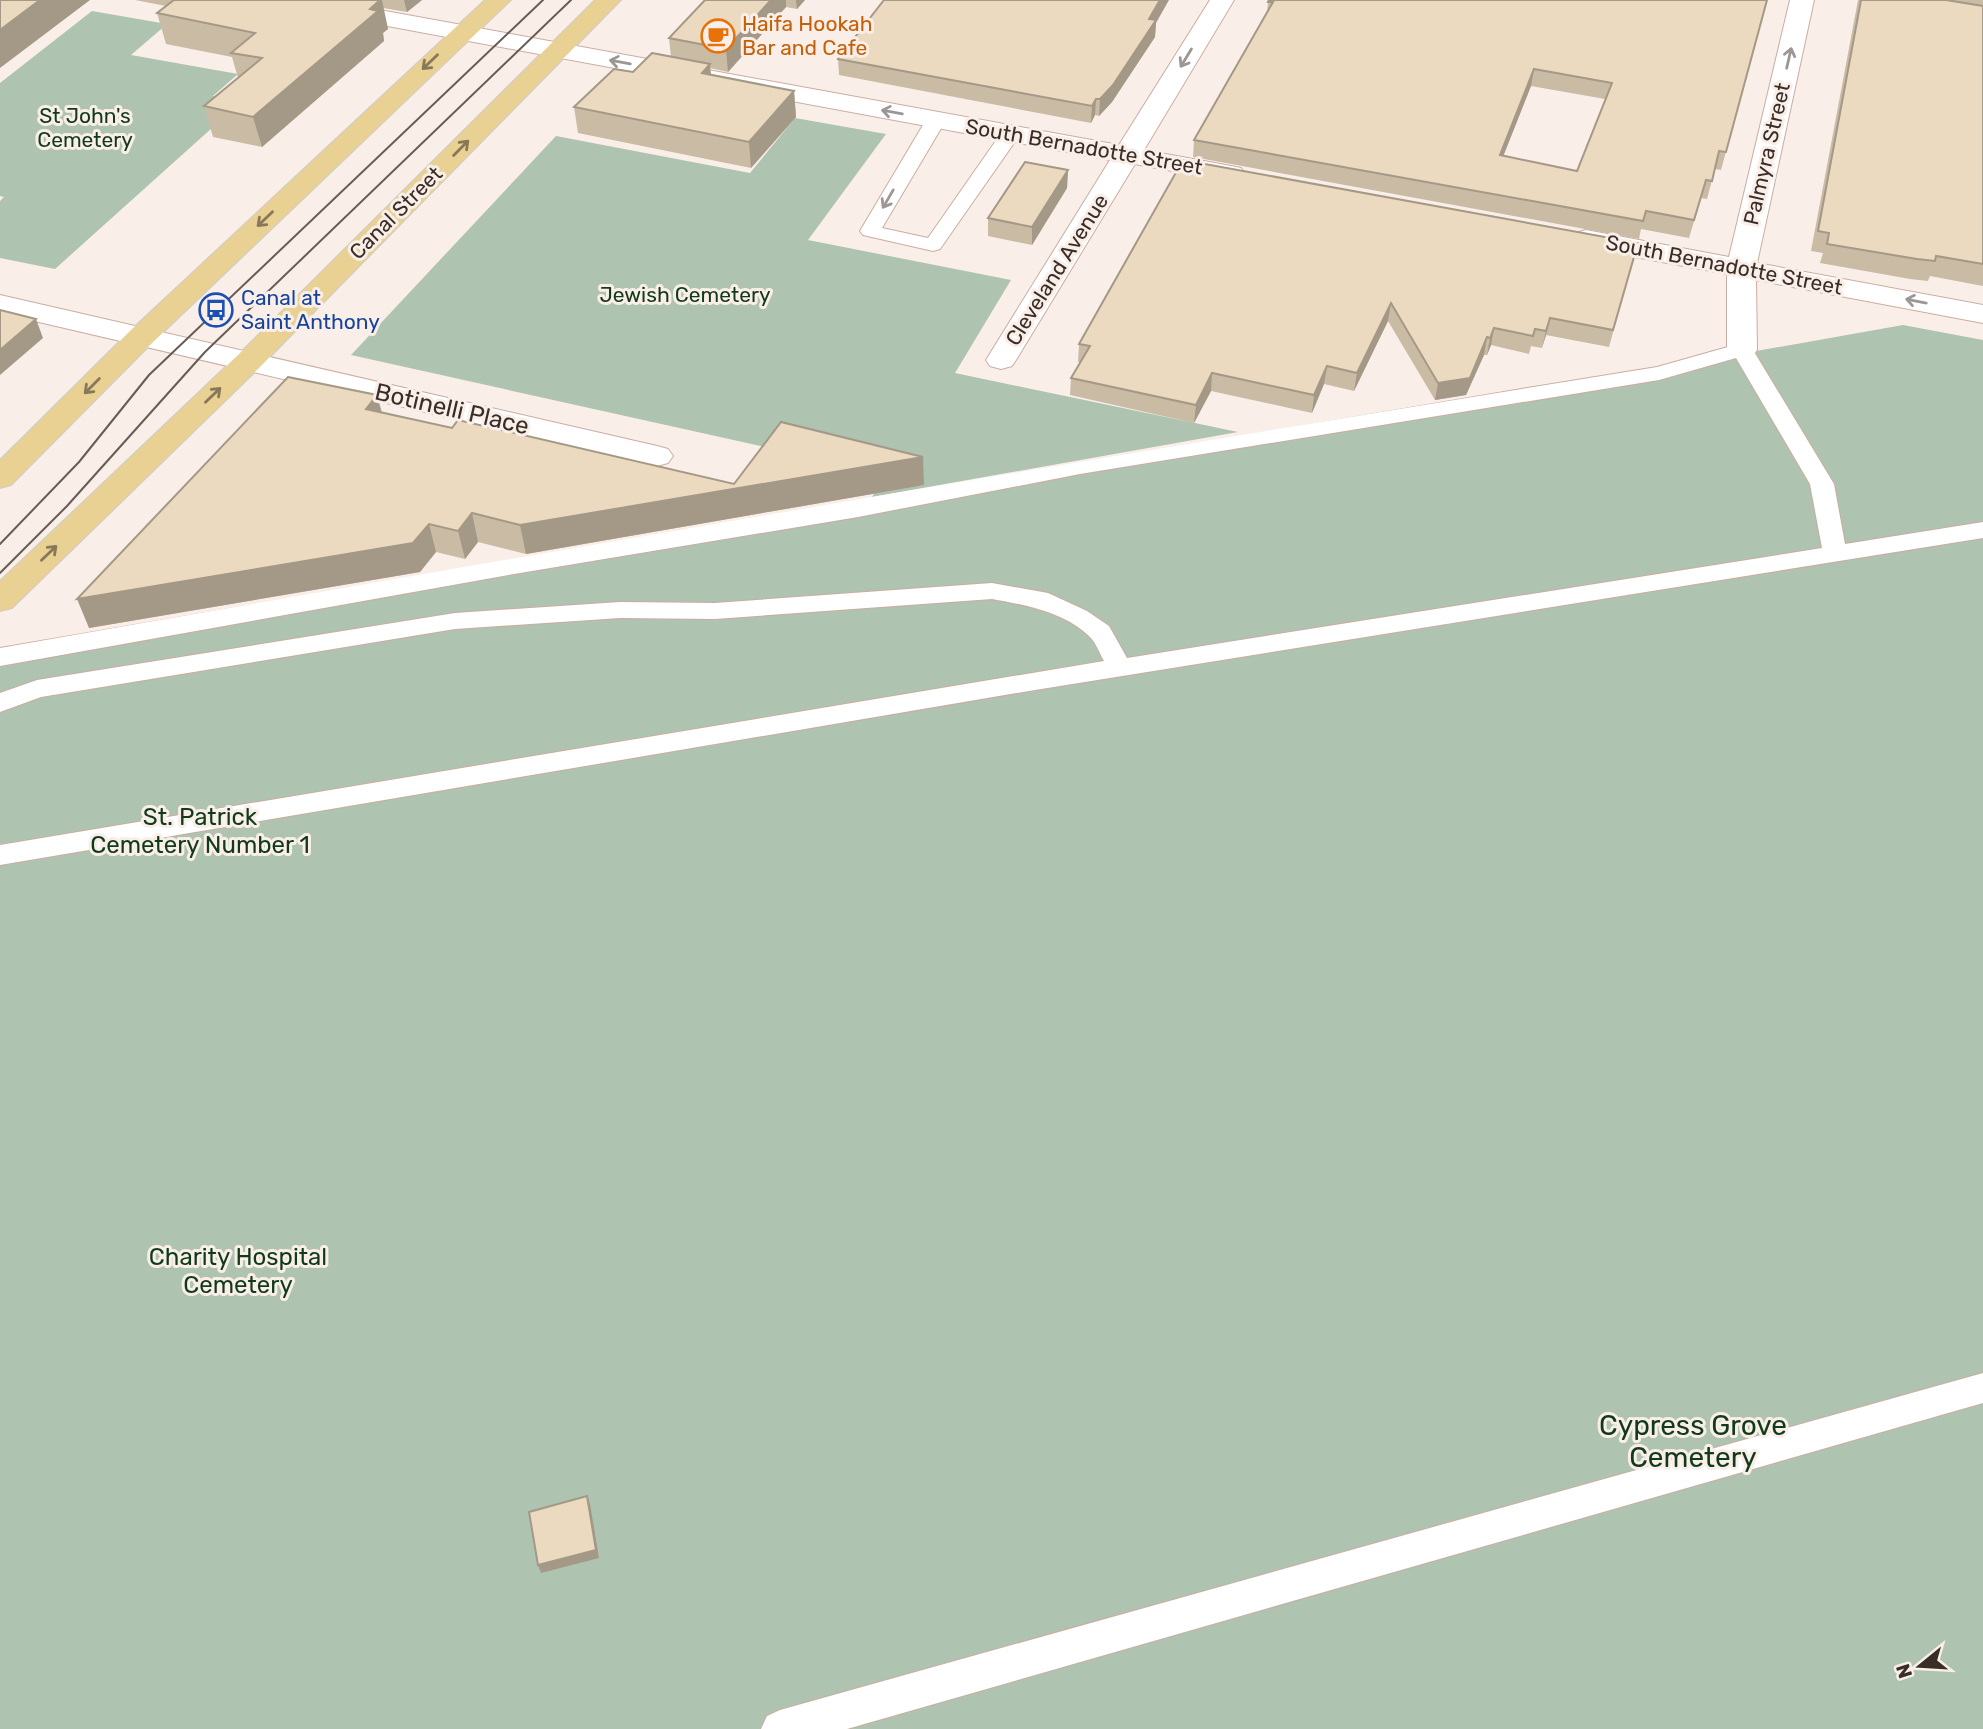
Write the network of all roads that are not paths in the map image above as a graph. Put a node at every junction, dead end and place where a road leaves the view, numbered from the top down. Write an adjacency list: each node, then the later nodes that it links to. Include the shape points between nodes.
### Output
1 (285, 0): 6 (street, South Bernadotte Street)
2 (499, 0): 6 (main road)
3 (609, 0): 7 (main road, Canal Street)
4 (1222, 0): 10 (street, Cleveland Avenue, one-way to 10)
5 (1802, 0): 13 (street, Palmyra Street, one-way to 5)
6 (461, 33): 7 (street, South Bernadotte Street); 16 (main road, one-way to 16)
7 (556, 51): 8 (street, South Bernadotte Street, one-way to 7); 19 (main road, Canal Street, one-way to 7)
8 (936, 120): 9 (street, South Bernadotte Street); 9 (lane, one-way to 9, via 870,231 933,245)
9 (1011, 133): 10 (street, South Bernadotte Street)
10 (1128, 155): 11 (street, South Bernadotte Street); 18 (street, Cleveland Avenue)
11 (1251, 177)
12 (1564, 235): 13 (street, South Bernadotte Street)
13 (1741, 268): 15 (street, South Bernadotte Street, one-way to 13); 17 (street, Palmyra Street)
14 (0, 304): 16 (street, Botinelli Place)
15 (1983, 314)
16 (141, 337): 19 (street, Botinelli Place); 21 (main road, one-way to 21)
17 (1742, 351): 23 (lane, via 1822,484); 25 (lane, via 1659,373 1080,467)
18 (1001, 360)
19 (248, 362): 20 (street, Botinelli Place); 24 (main road, Canal Street, one-way to 19)
20 (657, 456)
21 (0, 478)
22 (1983, 530): 23 (lane)
23 (1835, 554): 26 (lane)
24 (0, 600)
25 (0, 657)
26 (1120, 667): 27 (lane, via 1100,632 1078,617 1039,599 992,591 715,611 620,610 455,621 37,689); 28 (lane)
27 (0, 703)
28 (0, 855)
29 (1983, 1388): 30 (lane)
30 (780, 1729)

